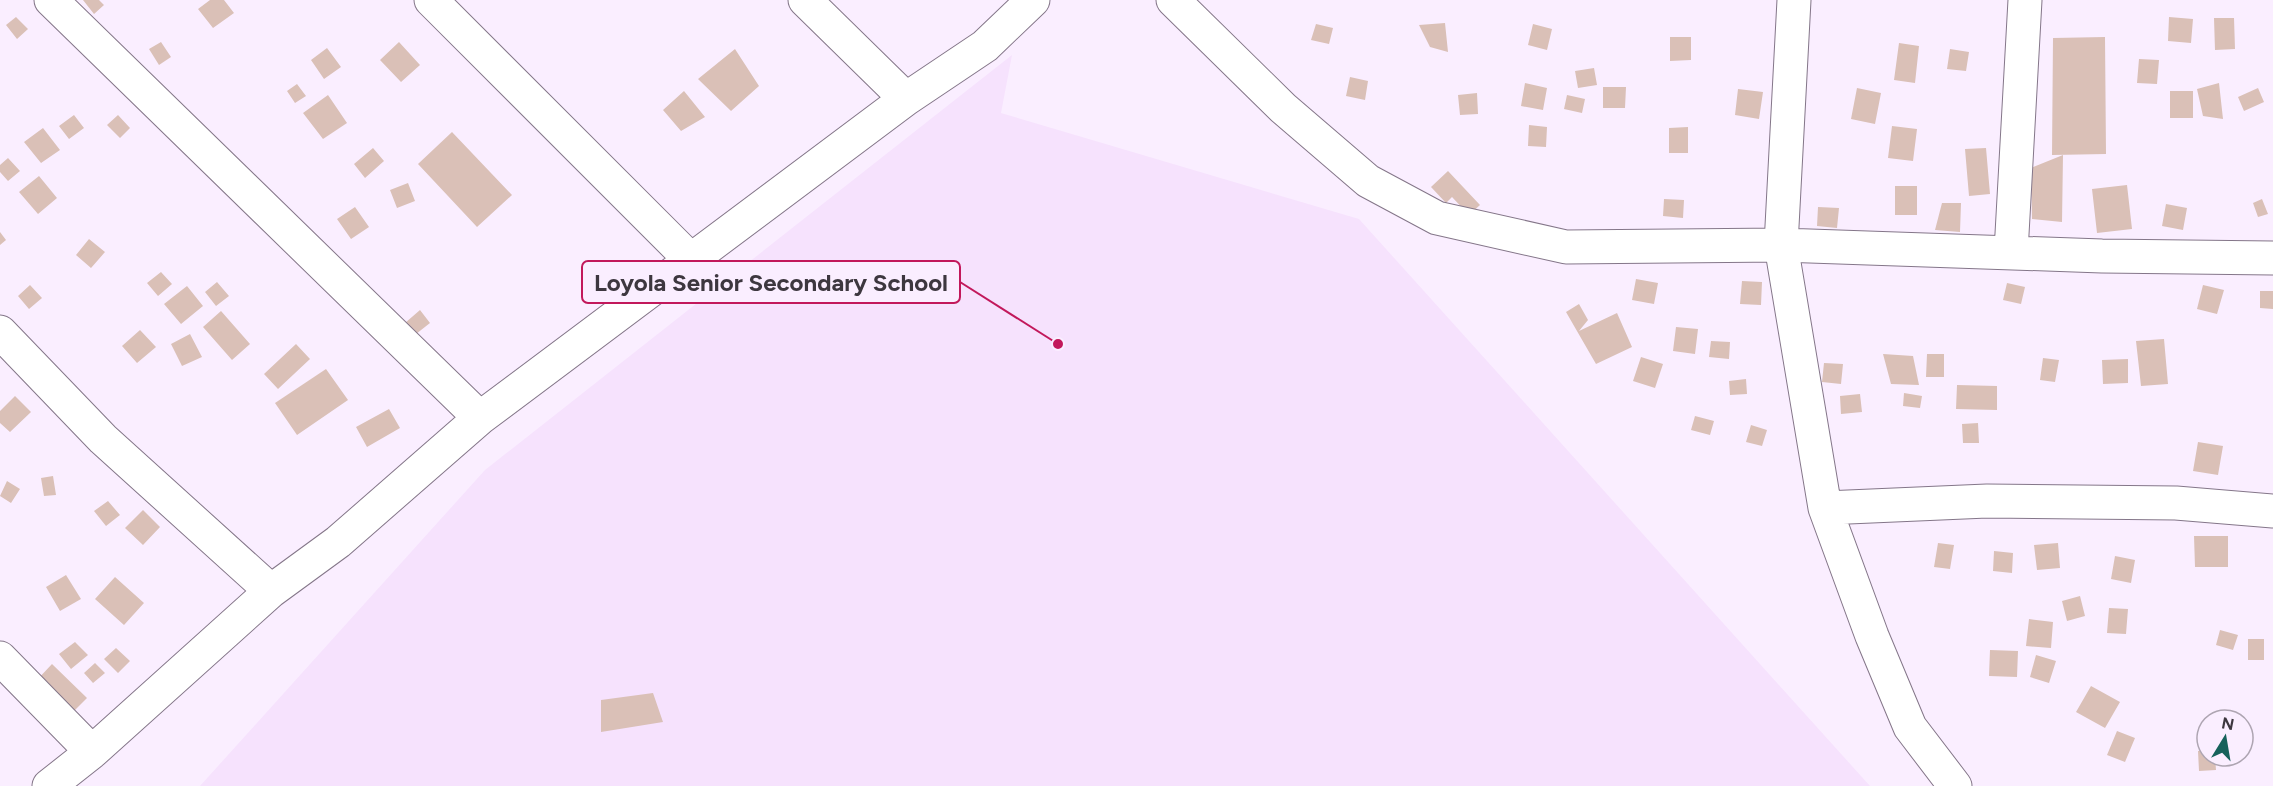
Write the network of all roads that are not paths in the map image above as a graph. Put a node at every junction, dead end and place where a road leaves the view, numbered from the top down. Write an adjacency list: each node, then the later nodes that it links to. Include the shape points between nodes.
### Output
1 (51, 0): 14 (street)
2 (431, 0): 12 (street)
3 (804, 0): 8 (street)
4 (1033, 0): 8 (street, via 985,46)
5 (1794, 0): 9 (street)
6 (2025, 0): 10 (street)
7 (1182, 1): 9 (street, via 1283,108 1368,181 1437,218 1566,247)
8 (906, 99): 12 (street)
9 (1781, 245): 10 (street); 15 (street)
10 (2011, 252): 11 (street)
11 (2273, 258)
12 (691, 260): 14 (street)
13 (0, 332): 17 (street, via 103,439)
14 (480, 418): 17 (street, via 338,542)
15 (1825, 508): 16 (street, via 1987,501 2176,503); 21 (street, via 1910,727)
16 (2273, 511)
17 (271, 591): 19 (street)
18 (0, 658): 19 (street)
19 (92, 752): 20 (street)
20 (49, 786)
21 (1955, 786)

